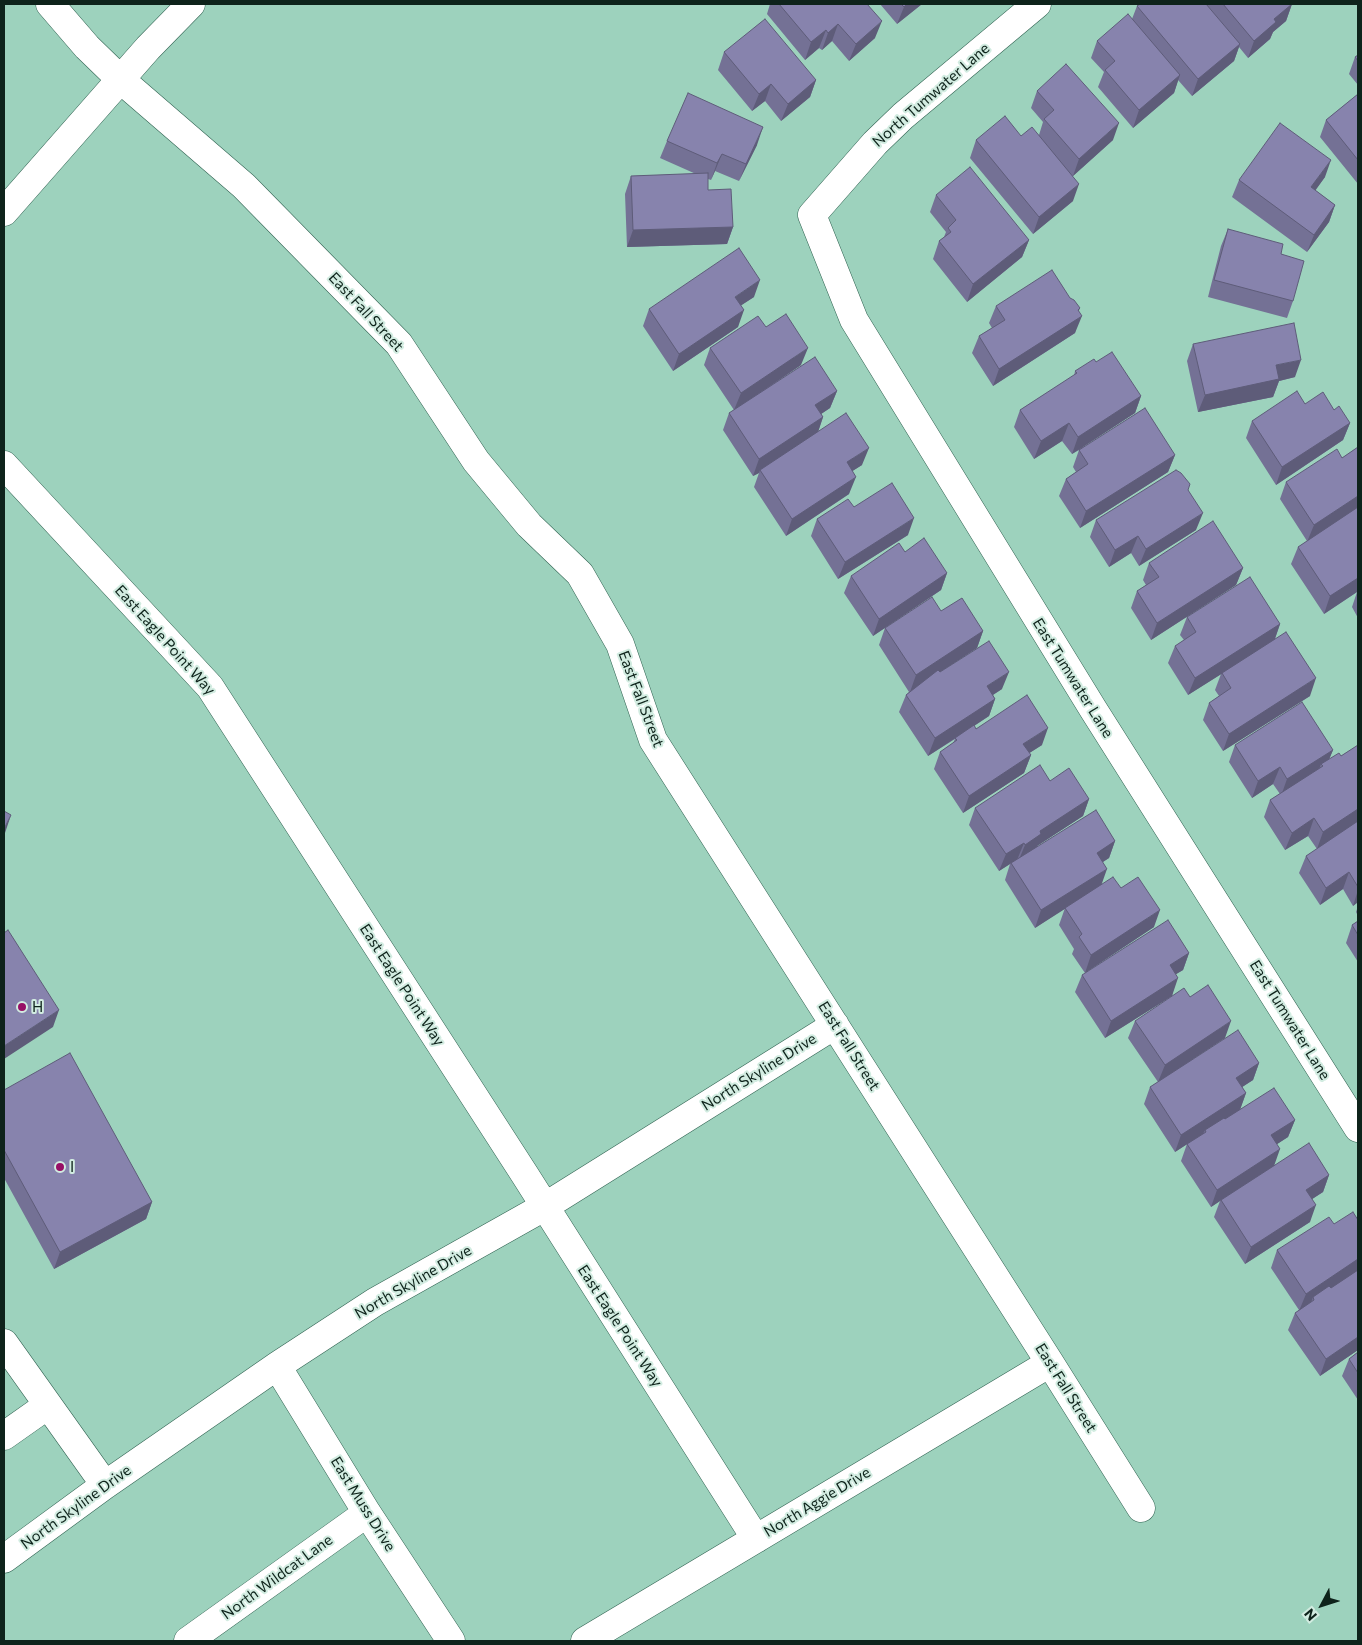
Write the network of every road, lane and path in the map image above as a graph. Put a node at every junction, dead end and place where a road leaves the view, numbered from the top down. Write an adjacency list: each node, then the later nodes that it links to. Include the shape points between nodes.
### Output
1 (50, 4): 4 (street, East Fall Street)
2 (191, 4): 4 (street)
3 (1037, 4): 6 (street, North Tumwater Lane, via 903,116)
4 (120, 79): 5 (street); 8 (street, East Fall Street, via 244,186 400,344 476,460 529,525 580,574 620,644 653,740)
5 (4, 212)
6 (812, 215): 9 (street, East Tumwater Lane, via 854,320 1087,701)
7 (4, 465): 10 (street, East Eagle Point Way, via 210,687)
8 (835, 1025): 10 (street, North Skyline Drive); 12 (street, East Fall Street)
9 (1358, 1128)
10 (544, 1207): 13 (street, North Skyline Drive, via 375,1302); 19 (street, East Eagle Point Way)
11 (4, 1343): 14 (street)
12 (1050, 1363): 17 (street, East Fall Street); 19 (street, North Aggie Drive)
13 (278, 1366): 16 (street, North Skyline Drive); 18 (street, East Muss Drive)
14 (48, 1405): 15 (street); 16 (street)
15 (4, 1436)
16 (105, 1485): 20 (street, North Skyline Drive)
17 (1141, 1508)
18 (367, 1512): 21 (street, North Wildcat Lane); 22 (street, East Muss Drive)
19 (756, 1539): 23 (street, North Aggie Drive)
20 (4, 1559)
21 (188, 1641)
22 (451, 1641)
23 (585, 1641)

